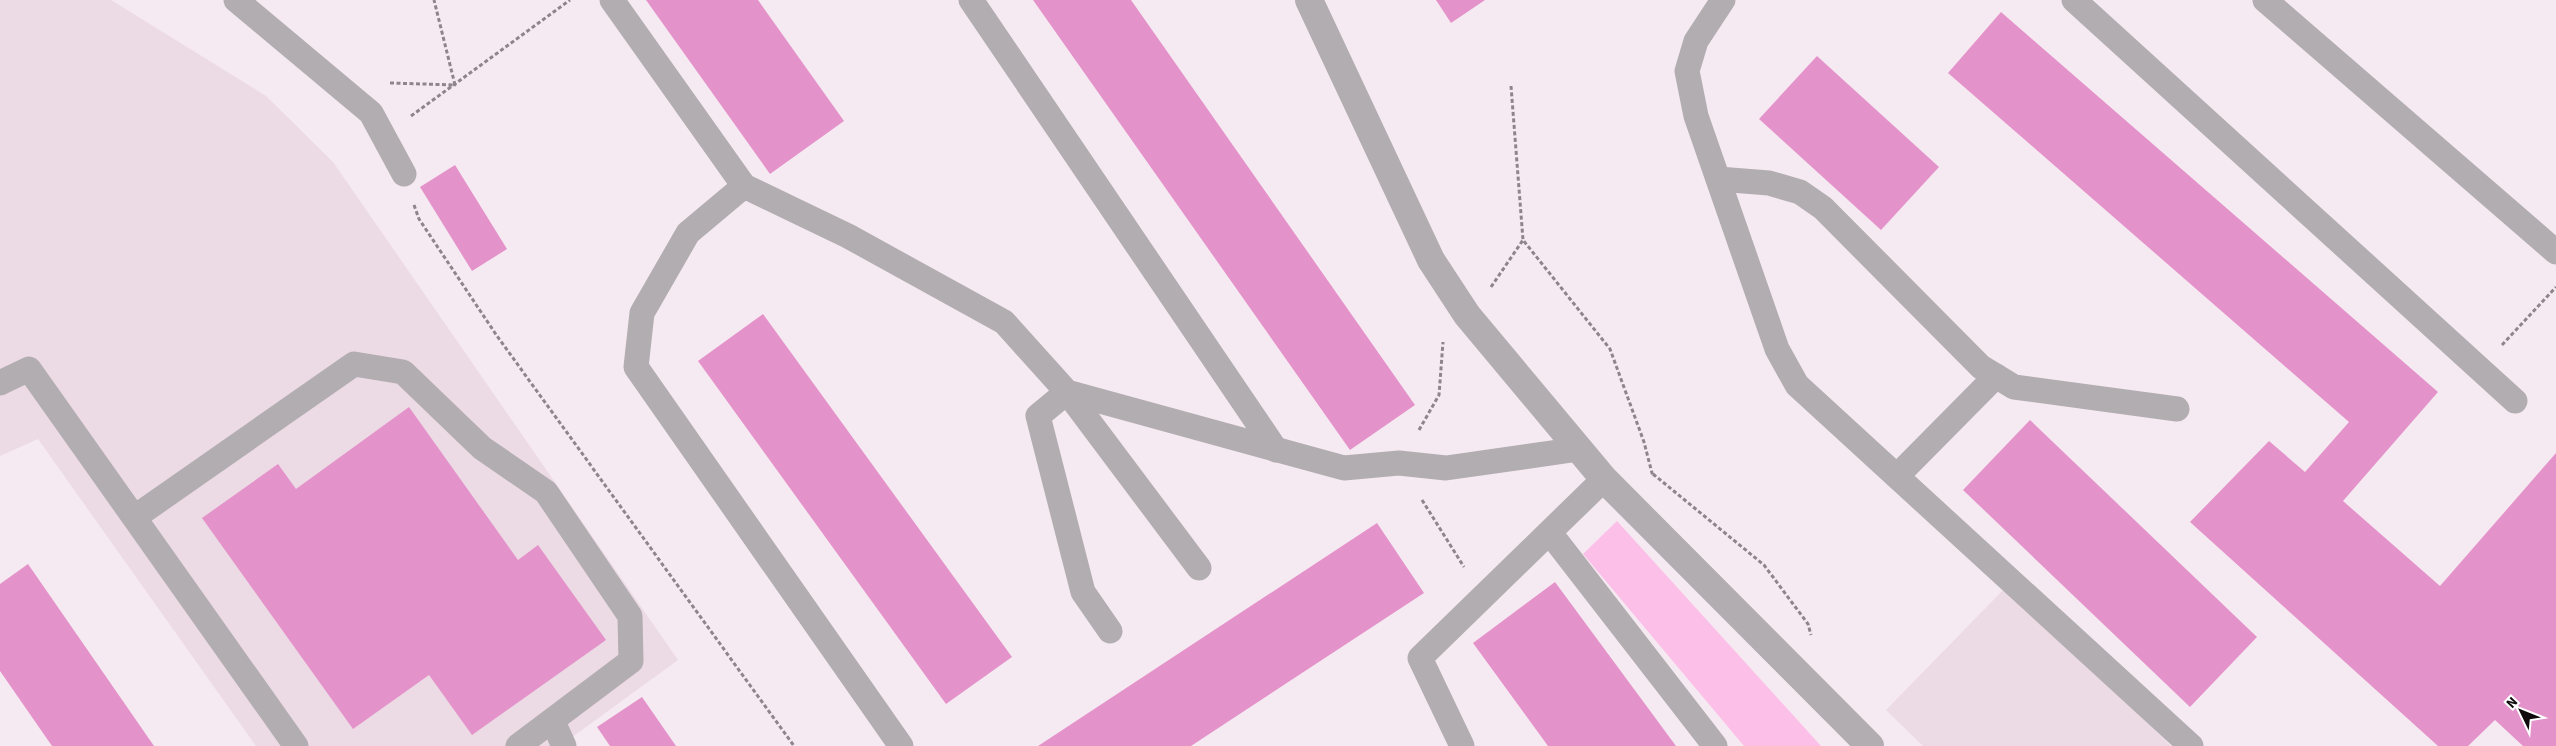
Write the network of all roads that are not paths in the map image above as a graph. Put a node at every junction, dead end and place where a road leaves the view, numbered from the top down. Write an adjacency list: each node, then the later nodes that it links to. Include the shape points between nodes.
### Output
1 (236, 0): 8 (lane, via 371,113)
2 (612, 0): 10 (lane)
3 (971, 0): 18 (lane)
4 (1309, 0): 17 (street, via 1431,260 1467,315)
5 (1723, 0): 9 (lane, via 1696,41 1688,71 1696,116)
6 (2074, 0): 15 (lane)
7 (2269, 1): 11 (lane)
8 (404, 174)
9 (1718, 179): 12 (lane, via 1769,183 1800,192 1815,203 1981,367); 19 (lane, via 1777,349 1797,385)
10 (744, 186): 14 (lane, via 848,236 1004,322); 29 (lane, via 688,233 642,313 636,367)
11 (2553, 243)
12 (1996, 376): 16 (lane, via 2014,387); 19 (lane)
13 (0, 383): 21 (lane, via 29,369)
14 (1067, 392): 18 (lane); 23 (lane); 24 (lane, via 1038,416 1083,592)
15 (2515, 401)
16 (2177, 409)
17 (1579, 449): 18 (lane, via 1446,468 1399,463 1344,468); 20 (street)
18 (1276, 450)
19 (1897, 476): 33 (lane)
20 (1604, 479): 22 (lane); 32 (street)
21 (135, 517): 25 (lane, via 354,364 403,372 482,448 546,492 630,616 631,661); 26 (lane)
22 (1550, 533): 30 (lane, via 1420,658); 31 (lane)
23 (1199, 568)
24 (1110, 631)
25 (552, 722): 27 (lane); 28 (lane)
26 (296, 746)
27 (518, 746)
28 (564, 746)
29 (901, 746)
30 (1462, 746)
31 (1715, 746)
32 (1870, 746)
33 (2191, 746)

